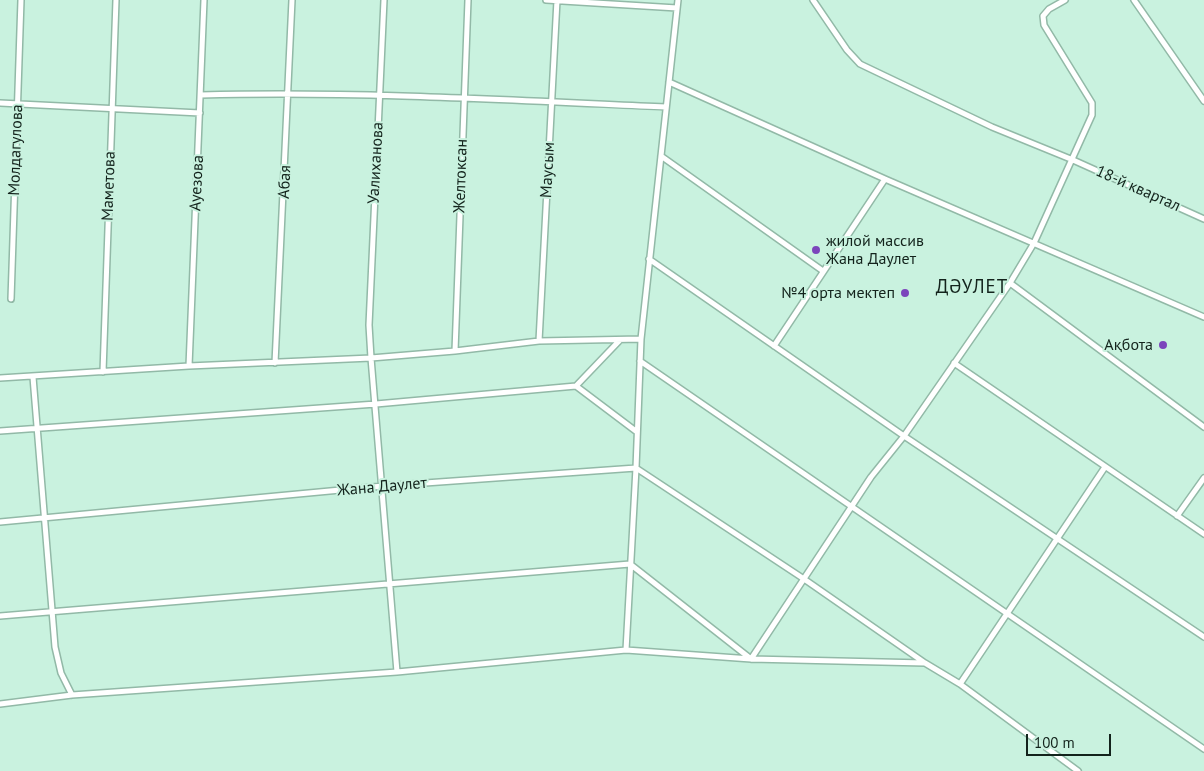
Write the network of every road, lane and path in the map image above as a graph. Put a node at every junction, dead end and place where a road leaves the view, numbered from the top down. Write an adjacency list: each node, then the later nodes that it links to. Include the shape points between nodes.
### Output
1 (22, 0): 22 (street, Молдагулова)
2 (116, 0): 24 (street, Маметова)
3 (204, 0): 16 (street, Ауезова)
4 (292, 0): 15 (street, Абая)
5 (384, 0): 17 (street, Уалиханова)
6 (468, 0): 18 (street, Желтоксан)
7 (546, 0): 8 (street)
8 (556, 0): 13 (street); 20 (street, Маусым)
9 (678, 0): 13 (street)
10 (813, 0): 27 (street, 18-й квартал, via 860,64 992,127)
11 (1064, 0): 27 (street, via 1043,16 1044,25 1092,103 1092,115)
12 (1134, 0): 19 (street)
13 (677, 8): 14 (street)
14 (669, 82): 23 (street); 28 (street)
15 (290, 93): 16 (street); 17 (street); 43 (street, Абая)
16 (200, 95): 25 (street, Ауезова)
17 (380, 95): 18 (street); 41 (street, Уалиханова, via 369,325)
18 (464, 97): 20 (street); 40 (street, Желтоксан)
19 (1204, 101)
20 (551, 102): 23 (street); 38 (street, Маусым)
21 (0, 103): 22 (street)
22 (17, 103): 24 (street); 34 (street, Молдагулова)
23 (666, 106): 26 (street)
24 (111, 110): 25 (street); 46 (street, Маметова)
25 (200, 113): 45 (street, Ауезова)
26 (661, 156): 31 (street); 32 (street)
27 (1072, 160): 29 (street, 18-й квартал); 30 (street)
28 (885, 179): 30 (street); 32 (street)
29 (1204, 219)
30 (1034, 243): 33 (street); 35 (street)
31 (650, 259): 36 (street); 39 (street)
32 (823, 272): 39 (street)
33 (1010, 284): 44 (street); 51 (street)
34 (11, 299)
35 (1204, 317)
36 (641, 339): 37 (street); 42 (street)
37 (620, 340): 38 (street); 49 (street)
38 (539, 341): 40 (street)
39 (774, 346): 55 (street)
40 (455, 351): 41 (street)
41 (371, 358): 43 (street); 50 (street, Уалиханова)
42 (640, 361): 54 (street); 60 (street)
43 (276, 363): 45 (street)
44 (954, 363): 55 (street); 56 (street)
45 (189, 366): 46 (street)
46 (102, 372): 47 (street)
47 (33, 377): 48 (street); 52 (street)
48 (0, 378)
49 (576, 386): 50 (street); 54 (street)
50 (376, 404): 52 (street); 59 (street, Уалиханова)
51 (1204, 427)
52 (38, 428): 53 (street); 62 (street)
53 (0, 431)
54 (637, 432): 57 (street)
55 (904, 436): 60 (street); 65 (street)
56 (1106, 467): 61 (street); 65 (street)
57 (636, 468): 59 (street, Жана Даулет); 66 (street); 67 (street)
58 (1204, 478): 61 (street)
59 (383, 486): 62 (street, Жана Даулет); 68 (street, Уалиханова)
60 (851, 507): 67 (street); 70 (street)
61 (1177, 516): 64 (street)
62 (44, 518): 63 (street, Жана Даулет); 69 (street)
63 (0, 522)
64 (1204, 534)
65 (1058, 539): 70 (street); 72 (street)
66 (630, 564): 68 (street); 73 (street); 74 (street)
67 (804, 579): 74 (street); 75 (street)
68 (390, 585): 69 (street); 76 (street, Уалиханова)
69 (50, 611): 71 (street); 78 (street, via 57,661)
70 (1007, 613): 77 (street); 80 (street)
71 (0, 616)
72 (1204, 636)
73 (626, 650): 74 (street); 76 (street)
74 (751, 659): 75 (street)
75 (925, 663): 77 (street)
76 (398, 672): 78 (street)
77 (960, 684): 81 (street)
78 (72, 695): 79 (street)
79 (0, 704)
80 (1204, 748)
81 (1078, 771)

